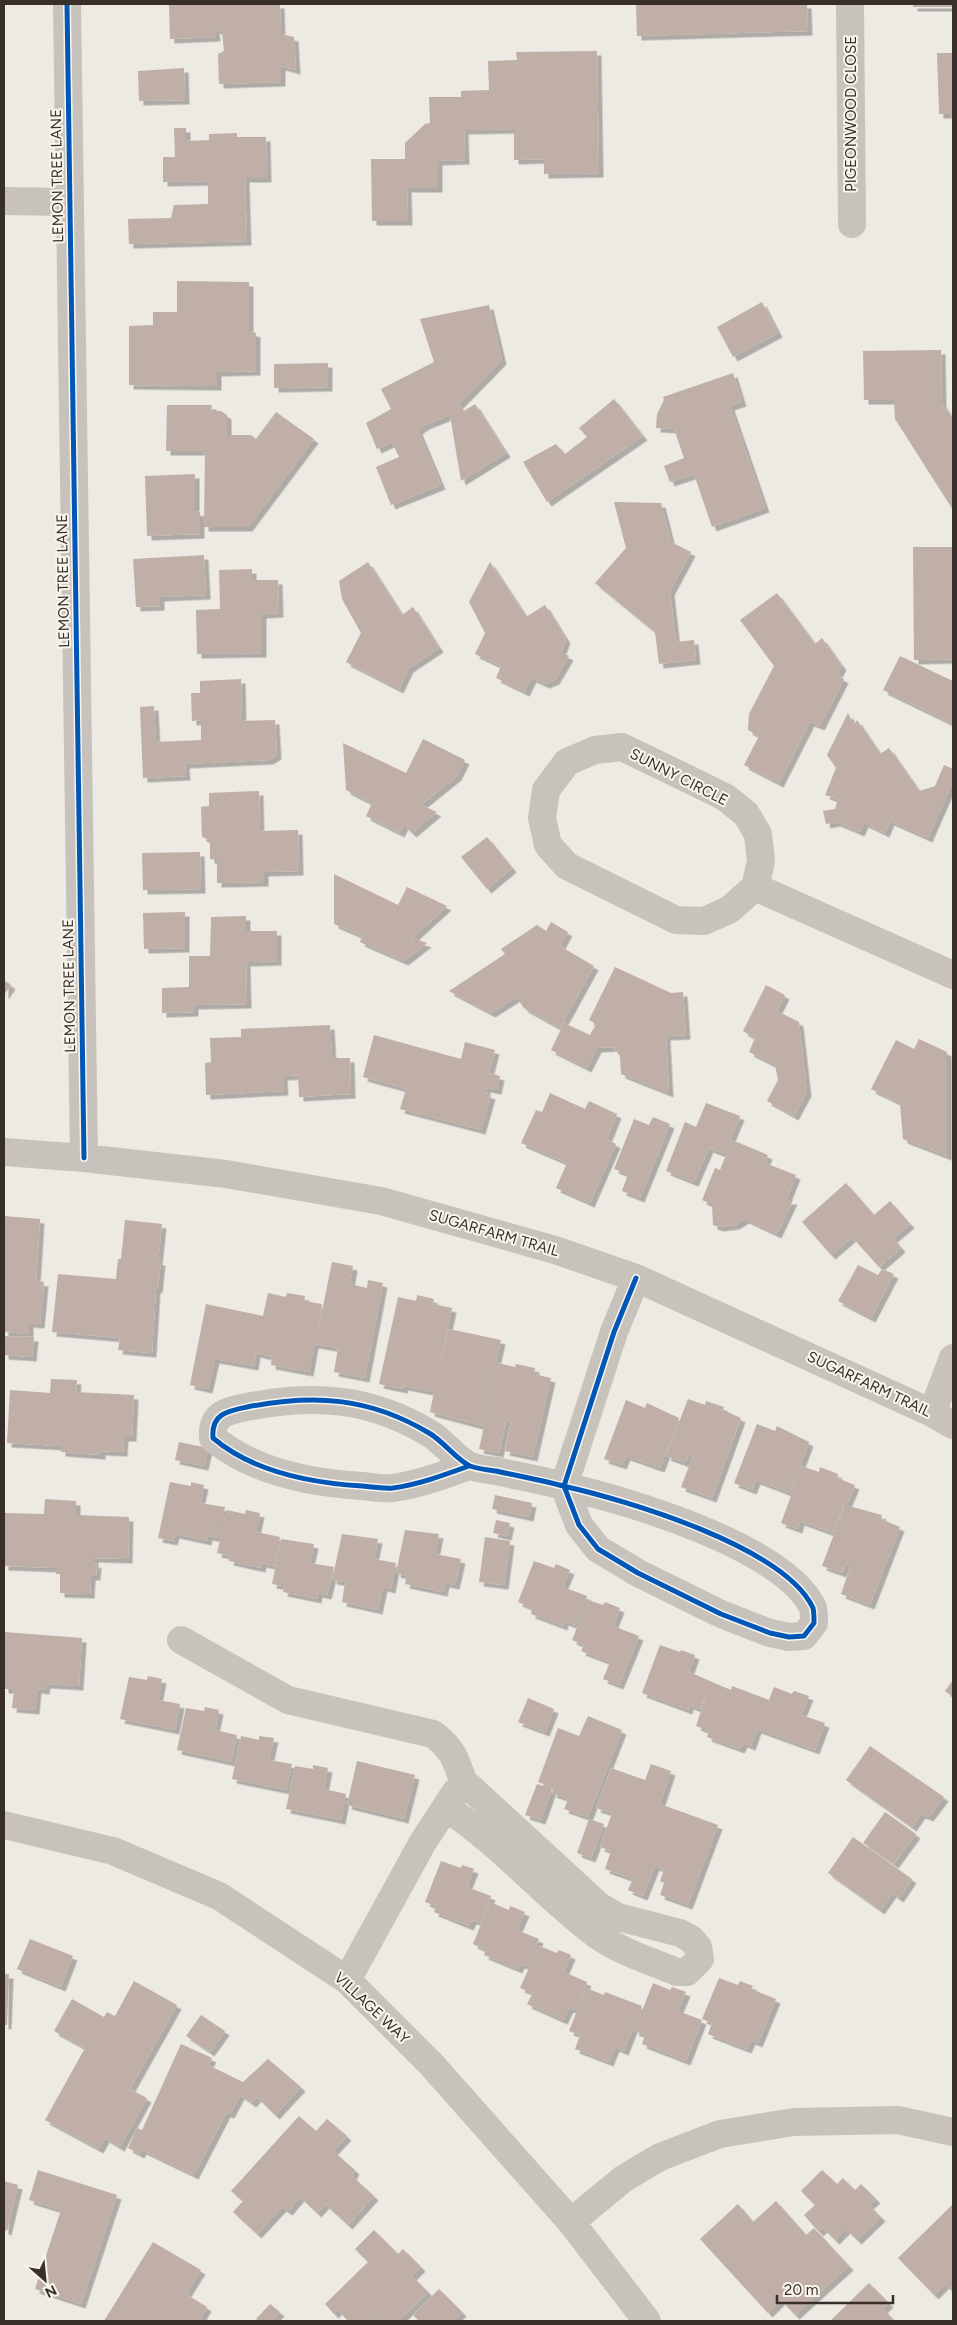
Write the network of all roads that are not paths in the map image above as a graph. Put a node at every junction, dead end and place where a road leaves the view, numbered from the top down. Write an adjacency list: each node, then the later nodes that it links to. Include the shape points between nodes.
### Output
1 (67, 4): 4 (street, LEMON TREE LANE)
2 (850, 4): 5 (street, PIGEONWOOD CLOSE)
3 (4, 201): 4 (street)
4 (70, 202): 9 (street, LEMON TREE LANE)
5 (852, 224)
6 (755, 887): 6 (street, SUNNY CIRCLE, via 721,914 704,921 676,920 567,866 548,845 542,818 546,790 567,762 595,750 622,747 725,797 746,814 758,834 761,861); 7 (street)
7 (953, 974)
8 (4, 1152): 9 (street, SUGARFARM TRAIL)
9 (84, 1158): 10 (street, SUGARFARM TRAIL, via 226,1174 381,1201 555,1250)
10 (636, 1278): 12 (street, SUGARFARM TRAIL); 14 (street, via 614,1332)
11 (953, 1358): 12 (street)
12 (942, 1419)
13 (469, 1466): 13 (street, via 431,1480 391,1488 342,1485 277,1472 237,1456 213,1438 212,1427 217,1418 230,1410 303,1398 337,1400 380,1409 411,1422 438,1439); 14 (street)
14 (564, 1486): 14 (street, via 641,1507 702,1530 761,1559 796,1586 813,1609 814,1623 804,1636 770,1633 721,1614 638,1573 598,1548 579,1525)
15 (181, 1640): 16 (street, via 288,1700 433,1734 447,1744)
16 (463, 1781): 17 (street); 17 (street, via 599,1906 618,1917 686,1936 698,1948 700,1959 687,1972 677,1972 612,1944 576,1917 488,1838)
17 (446, 1808): 19 (street, via 423,1842)
18 (4, 1825): 19 (street, VILLAGE WAY, via 114,1851 219,1896)
19 (346, 1980): 21 (street, VILLAGE WAY, via 431,2064)
20 (953, 2132): 21 (street, via 898,2120 794,2122 720,2134 660,2157 623,2179)
21 (571, 2222): 22 (street, VILLAGE WAY)
22 (647, 2321)

